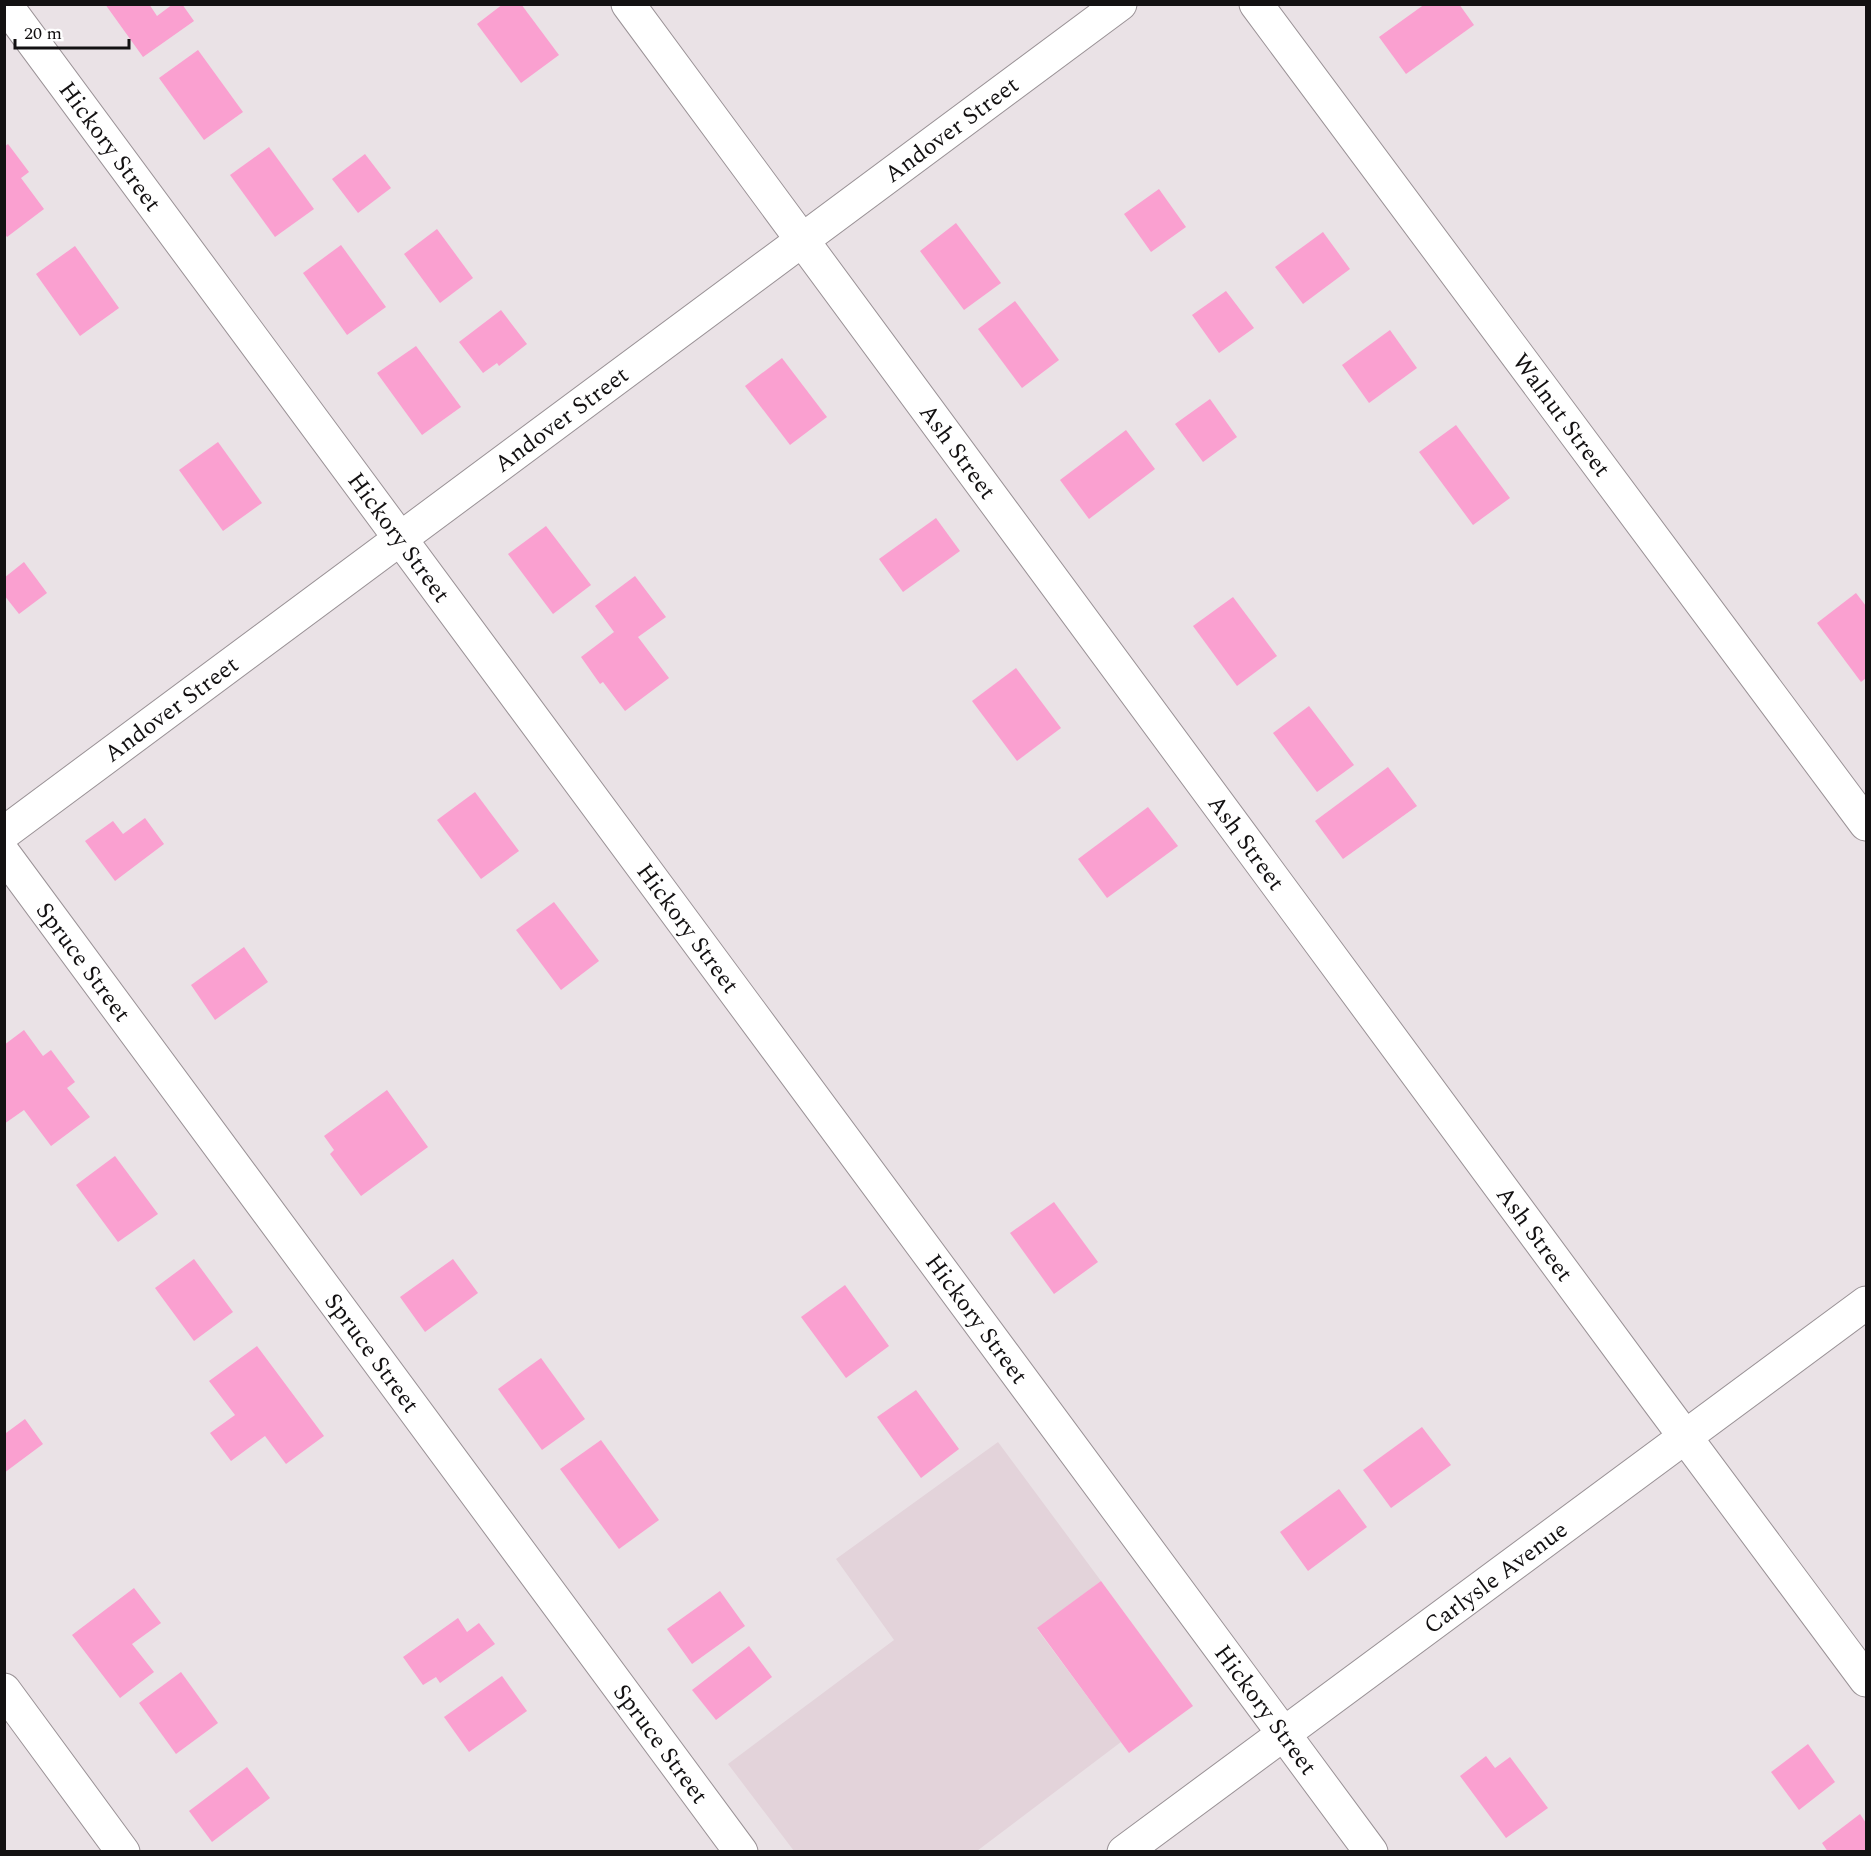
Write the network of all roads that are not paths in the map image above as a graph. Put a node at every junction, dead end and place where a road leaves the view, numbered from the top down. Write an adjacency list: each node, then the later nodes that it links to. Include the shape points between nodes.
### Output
1 (4, 4): 6 (street, Hickory Street)
2 (628, 4): 5 (street, Ash Street)
3 (1120, 4): 5 (street, Andover Street)
4 (1256, 4): 7 (street, Walnut Street)
5 (802, 242): 6 (street, Andover Street); 11 (street, Ash Street)
6 (400, 539): 8 (street, Andover Street); 14 (street, Hickory Street)
7 (1866, 824)
8 (4, 833)
9 (4, 854): 16 (street, Spruce Street)
10 (1866, 1303): 11 (street, Carlysle Avenue)
11 (1685, 1437): 12 (street, Ash Street); 14 (street, Carlysle Avenue)
12 (1866, 1680)
13 (4, 1690): 15 (street)
14 (1283, 1733): 17 (street, Carlysle Avenue); 18 (street, Hickory Street)
15 (123, 1851)
16 (741, 1851)
17 (1124, 1851)
18 (1371, 1851)

